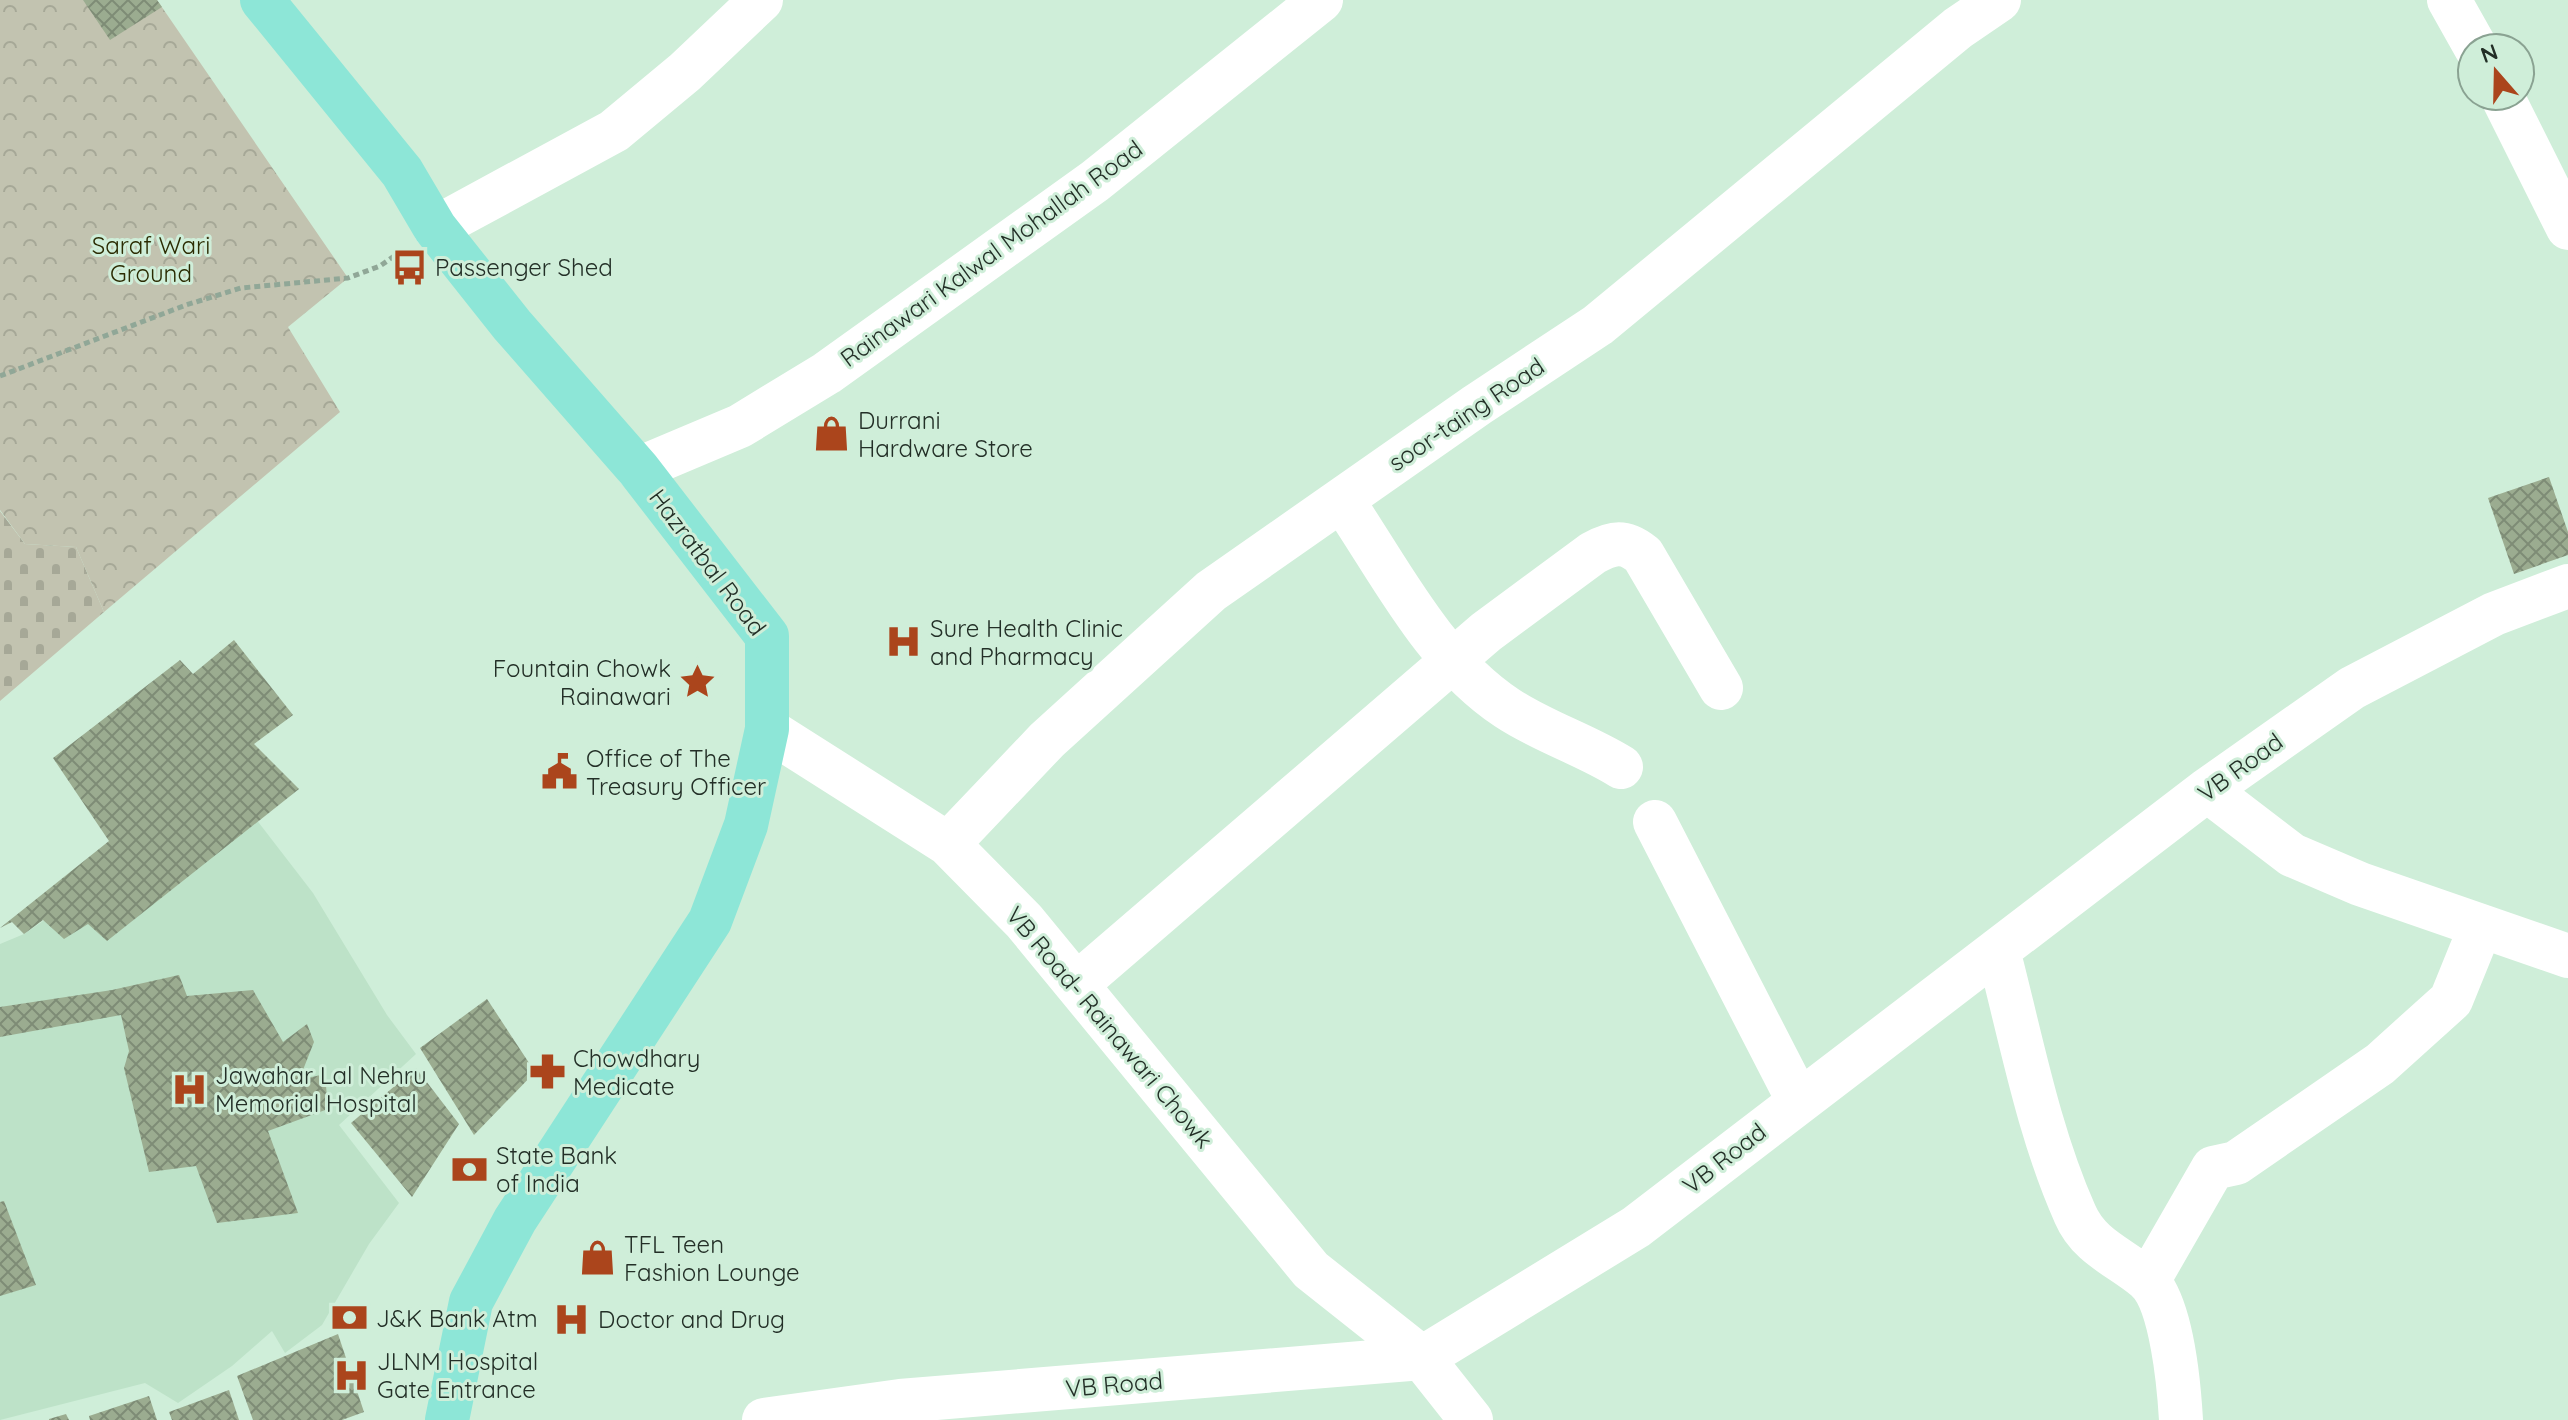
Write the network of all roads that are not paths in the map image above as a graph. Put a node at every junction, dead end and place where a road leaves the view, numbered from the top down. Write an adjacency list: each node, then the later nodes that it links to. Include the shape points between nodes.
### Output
1 (262, 0): 8 (main road, Hazratbal Road, via 402,172)
2 (761, 0): 8 (street, via 614,131)
3 (1321, 0): 10 (street, Rainawari Kalwal Mohallah Road, via 1095,181 827,373 740,426)
4 (1999, 0): 11 (street, soor-taing Road, via 1958,28 1598,325)
5 (2449, 0): 6 (street)
6 (2467, 32)
7 (2510, 112): 9 (street)
8 (435, 228): 10 (main road, Hazratbal Road)
9 (2568, 228)
10 (638, 469): 15 (main road, Hazratbal Road, via 767,636)
11 (1342, 500): 13 (street); 19 (street, soor-taing Road, via 1211,591 1047,740)
12 (2568, 586): 17 (street, VB Road, via 2494,614 2352,688)
13 (1452, 663): 14 (street, via 1593,553 1610,543 1630,544 1643,555); 16 (street, via 1505,707); 23 (street)
14 (1721, 688)
15 (767, 729): 19 (street, VB Road- Rainawari Chowk); 27 (main road, Hazratbal Road, via 746,825 710,921 515,1220 471,1302)
16 (1621, 767)
17 (2207, 790): 20 (street, via 2292,855); 21 (street, VB Road)
18 (1655, 822): 24 (street)
19 (948, 844): 23 (street, VB Road- Rainawari Chowk)
20 (2481, 926): 22 (street); 25 (street, via 2451,1000 2367,1073 2236,1163 2213,1168)
21 (1998, 950): 24 (street, VB Road); 25 (street, via 2049,1149 2075,1216 2093,1242)
22 (2568, 956)
23 (1077, 984): 26 (street, VB Road- Rainawari Chowk, via 1311,1270)
24 (1798, 1100): 26 (street, VB Road, via 1636,1227)
25 (2148, 1281): 30 (street, via 2163,1312)
26 (1422, 1358): 28 (street, VB Road, via 900,1401); 29 (street, VB Road- Rainawari Chowk)
27 (447, 1420)
28 (764, 1420)
29 (1471, 1420)
30 (2181, 1420)

